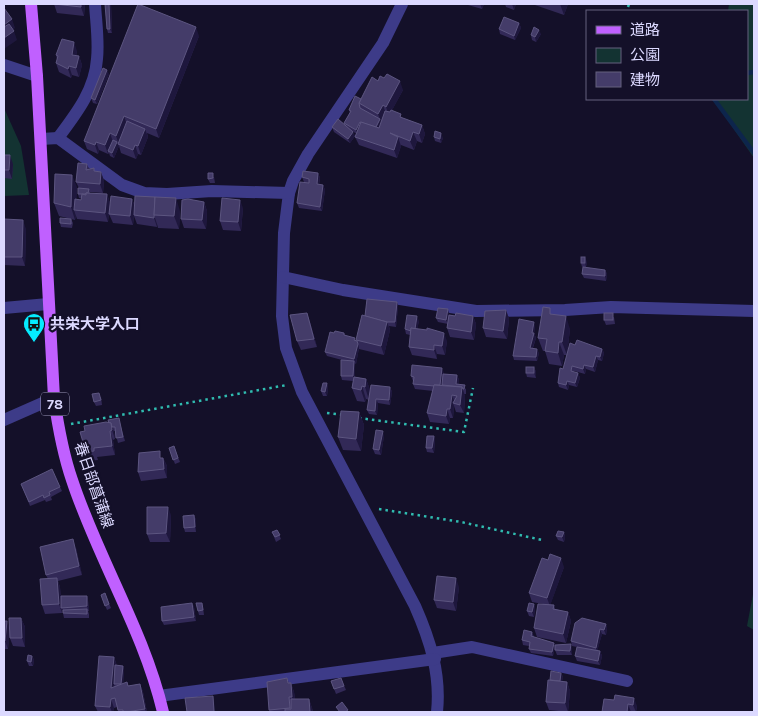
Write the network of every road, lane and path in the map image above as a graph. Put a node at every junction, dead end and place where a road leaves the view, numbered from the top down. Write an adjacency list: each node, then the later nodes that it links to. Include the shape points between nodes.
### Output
1 (31, 4): 5 (main road, 78)
2 (95, 4): 6 (street, via 97,59 92,85 81,108)
3 (402, 4): 8 (street, via 383,43 308,154)
4 (4, 65): 5 (street)
5 (37, 76): 7 (main road, 春日部菖蒲線 / 78)
6 (58, 138): 7 (street); 8 (street, via 122,184 144,193)
7 (41, 139): 10 (main road, 春日部菖蒲線 / 78)
8 (289, 193): 9 (street)
9 (283, 277): 12 (street, via 476,311 611,307); 13 (street, via 282,316 286,348)
10 (48, 304): 11 (street); 15 (main road, 春日部菖蒲線 / 78)
11 (4, 308)
12 (754, 310)
13 (298, 382): 16 (street); 18 (path)
14 (473, 388): 16 (path, via 464,432 323,413)
15 (54, 398): 17 (street); 18 (main road, 春日部菖蒲線 / 78)
16 (315, 418): 19 (street)
17 (4, 420)
18 (58, 426): 23 (main road, 春日部菖蒲線 / 78, via 72,482)
19 (364, 510): 20 (path, via 373,508 451,521); 21 (street, via 415,606)
20 (542, 540)
21 (434, 656): 22 (street, via 472,647); 23 (street); 25 (street)
22 (627, 680)
23 (159, 696): 24 (main road, 春日部菖蒲線 / 78)
24 (163, 712)
25 (437, 712)

